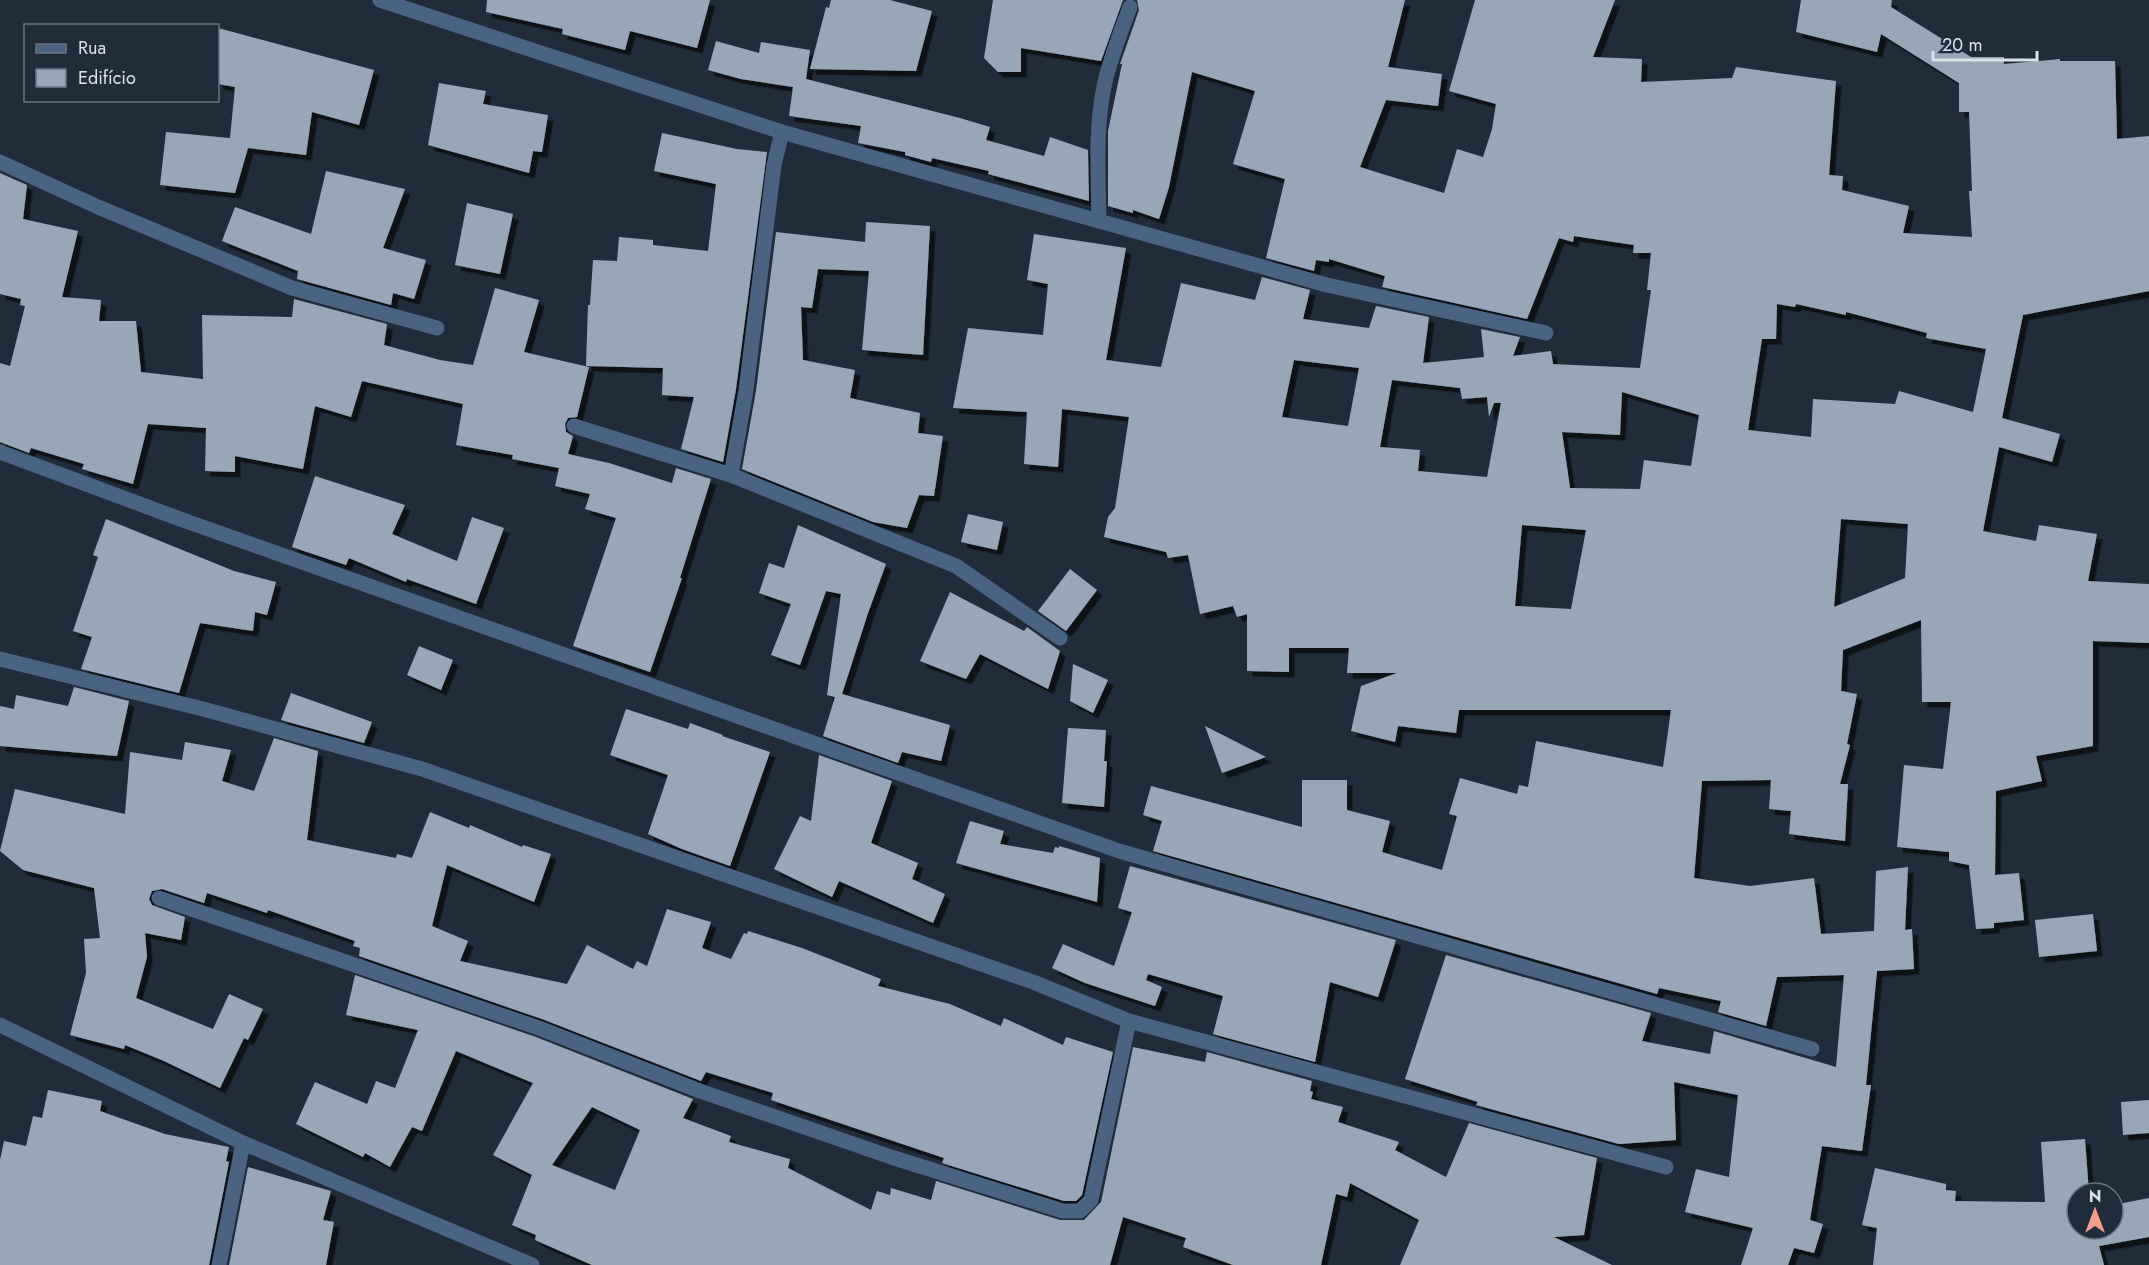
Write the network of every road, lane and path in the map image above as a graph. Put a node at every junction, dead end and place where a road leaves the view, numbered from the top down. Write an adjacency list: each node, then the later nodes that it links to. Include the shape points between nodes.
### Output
1 (380, 0): 3 (street)
2 (1130, 7): 5 (street, via 1105,84 1098,149)
3 (782, 132): 5 (street); 10 (street)
4 (0, 162): 6 (street, via 292,288)
5 (1099, 220): 7 (street, via 1328,285)
6 (437, 328)
7 (1546, 333)
8 (574, 426): 10 (street)
9 (0, 452): 16 (street, via 1119,851)
10 (731, 475): 11 (street, via 956,566)
11 (1060, 638)
12 (0, 659): 14 (street, via 422,769 1033,981)
13 (159, 898): 14 (street, via 539,1028 700,1091 1063,1211 1080,1211 1091,1200)
14 (1129, 1020): 18 (street)
15 (0, 1025): 17 (street)
16 (1812, 1049)
17 (243, 1143): 19 (street); 20 (street)
18 (1666, 1167)
19 (219, 1265)
20 (532, 1265)

